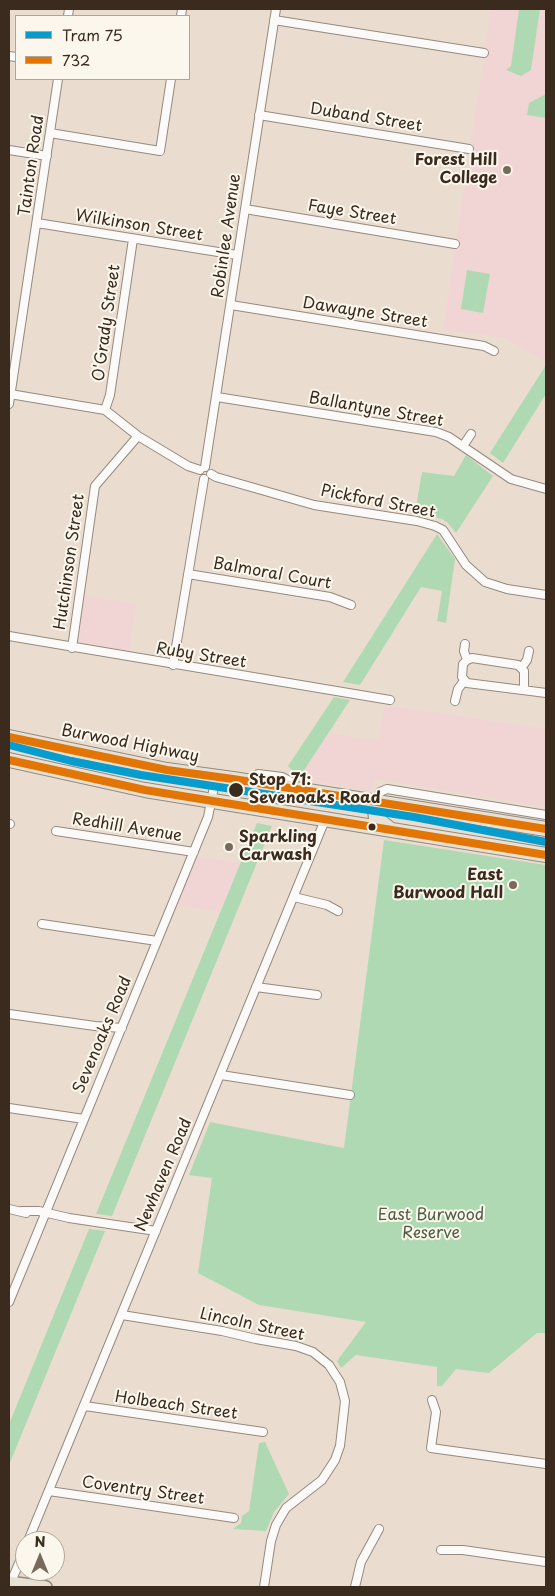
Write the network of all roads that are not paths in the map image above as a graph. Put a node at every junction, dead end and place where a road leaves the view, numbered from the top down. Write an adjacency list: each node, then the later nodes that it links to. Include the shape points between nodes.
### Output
1 (276, 9): 2 (street, Robinlee Avenue)
2 (274, 20): 3 (street); 6 (street, Robinlee Avenue)
3 (484, 53)
4 (58, 80): 7 (street, Tainton Road)
5 (171, 80): 7 (street, via 160,151)
6 (259, 115): 8 (street, Duband Street); 11 (street, Robinlee Avenue)
7 (50, 133): 10 (street, Tainton Road)
8 (469, 149)
9 (9, 150): 10 (street)
10 (46, 156): 12 (street, Tainton Road)
11 (245, 209): 14 (street, Faye Street); 15 (street, Robinlee Avenue)
12 (37, 223): 13 (street, Wilkinson Street); 18 (street, Tainton Road)
13 (133, 240): 15 (street, Wilkinson Street); 22 (street, O'Grady Street)
14 (455, 244)
15 (237, 255): 16 (street, Robinlee Avenue)
16 (231, 305): 17 (street, Dawayne Street, via 484,346); 20 (street, Robinlee Avenue)
17 (494, 351)
18 (10, 384): 19 (street, Tainton Road)
19 (10, 394): 21 (street, Tainton Road); 22 (street)
20 (217, 397): 25 (street, Ballantyne Street, via 436,432); 26 (street, Robinlee Avenue)
21 (9, 404)
22 (105, 410): 24 (street)
23 (471, 434): 25 (street)
24 (138, 436): 26 (street, via 188,466); 35 (street, Hutchinson Street, via 95,486)
25 (463, 446): 29 (street, Ballantyne Street, via 511,479)
26 (202, 468): 27 (street, via 208,468); 28 (street, via 199,474)
27 (211, 474): 28 (street); 31 (street, Pickford Street, via 314,505 435,526 443,530 466,565 485,582)
28 (204, 479): 30 (street)
29 (546, 489)
30 (188, 574): 32 (street, Balmoral Court, via 330,597); 38 (street)
31 (546, 595)
32 (351, 605)
33 (9, 636): 35 (street, Ruby Street)
34 (465, 644): 37 (street)
35 (72, 648): 38 (street, Ruby Street)
36 (529, 651): 39 (street)
37 (467, 660): 39 (street, via 478,658); 40 (street, via 462,671)
38 (174, 665): 43 (street, Ruby Street)
39 (522, 667): 41 (street)
40 (464, 681): 41 (street, via 473,685); 44 (street, via 458,688)
41 (524, 690): 42 (street)
42 (546, 693)
43 (390, 700)
44 (455, 701)
45 (9, 737): 47 (highway, Burwood Highway)
46 (9, 760): 48 (highway, via 134,788)
47 (216, 777): 48 (street, Sevenoaks Road); 49 (highway, Burwood Highway)
48 (212, 801): 51 (highway); 55 (street, Sevenoaks Road)
49 (376, 802): 50 (street, via 380,792 387,789); 52 (highway, Burwood Highway); 53 (highway, via 377,819)
50 (546, 815)
51 (325, 820): 53 (highway); 57 (street, Newhaven Road)
52 (546, 829)
53 (391, 830): 56 (highway)
54 (56, 831): 55 (street, Redhill Avenue)
55 (194, 852): 60 (street, Sevenoaks Road)
56 (546, 855)
57 (294, 897): 58 (street); 61 (street, Newhaven Road)
58 (338, 911)
59 (42, 924): 60 (street)
60 (157, 941): 64 (street, Sevenoaks Road)
61 (256, 987): 62 (street); 65 (street, Newhaven Road)
62 (317, 995)
63 (9, 1014): 64 (street)
64 (120, 1031): 68 (street, Sevenoaks Road)
65 (221, 1075): 66 (street); 71 (street, Newhaven Road)
66 (350, 1095)
67 (9, 1108): 68 (street)
68 (84, 1119): 70 (street, Sevenoaks Road)
69 (9, 1209): 70 (street)
70 (45, 1214): 71 (street); 72 (street, Sevenoaks Road)
71 (156, 1231): 73 (street, Newhaven Road)
72 (9, 1302)
73 (122, 1316): 75 (street, Newhaven Road); 87 (street, Lincoln Street, via 296,1346 313,1352 329,1365 340,1382 345,1400 340,1446 335,1460 322,1480 286,1508 276,1525)
74 (432, 1400): 77 (street, via 436,1412 431,1448)
75 (85, 1406): 76 (street, Holbeach Street); 78 (street, Newhaven Road)
76 (263, 1432)
77 (546, 1464)
78 (49, 1491): 79 (street, Coventry Street); 81 (street, Newhaven Road)
79 (234, 1518)
80 (378, 1529): 88 (street, via 361,1562)
81 (32, 1531)
82 (441, 1550): 83 (street)
83 (546, 1562)
84 (10, 1582): 85 (main road)
85 (30, 1586): 86 (main road)
86 (46, 1587)
87 (264, 1587)
88 (355, 1587)

